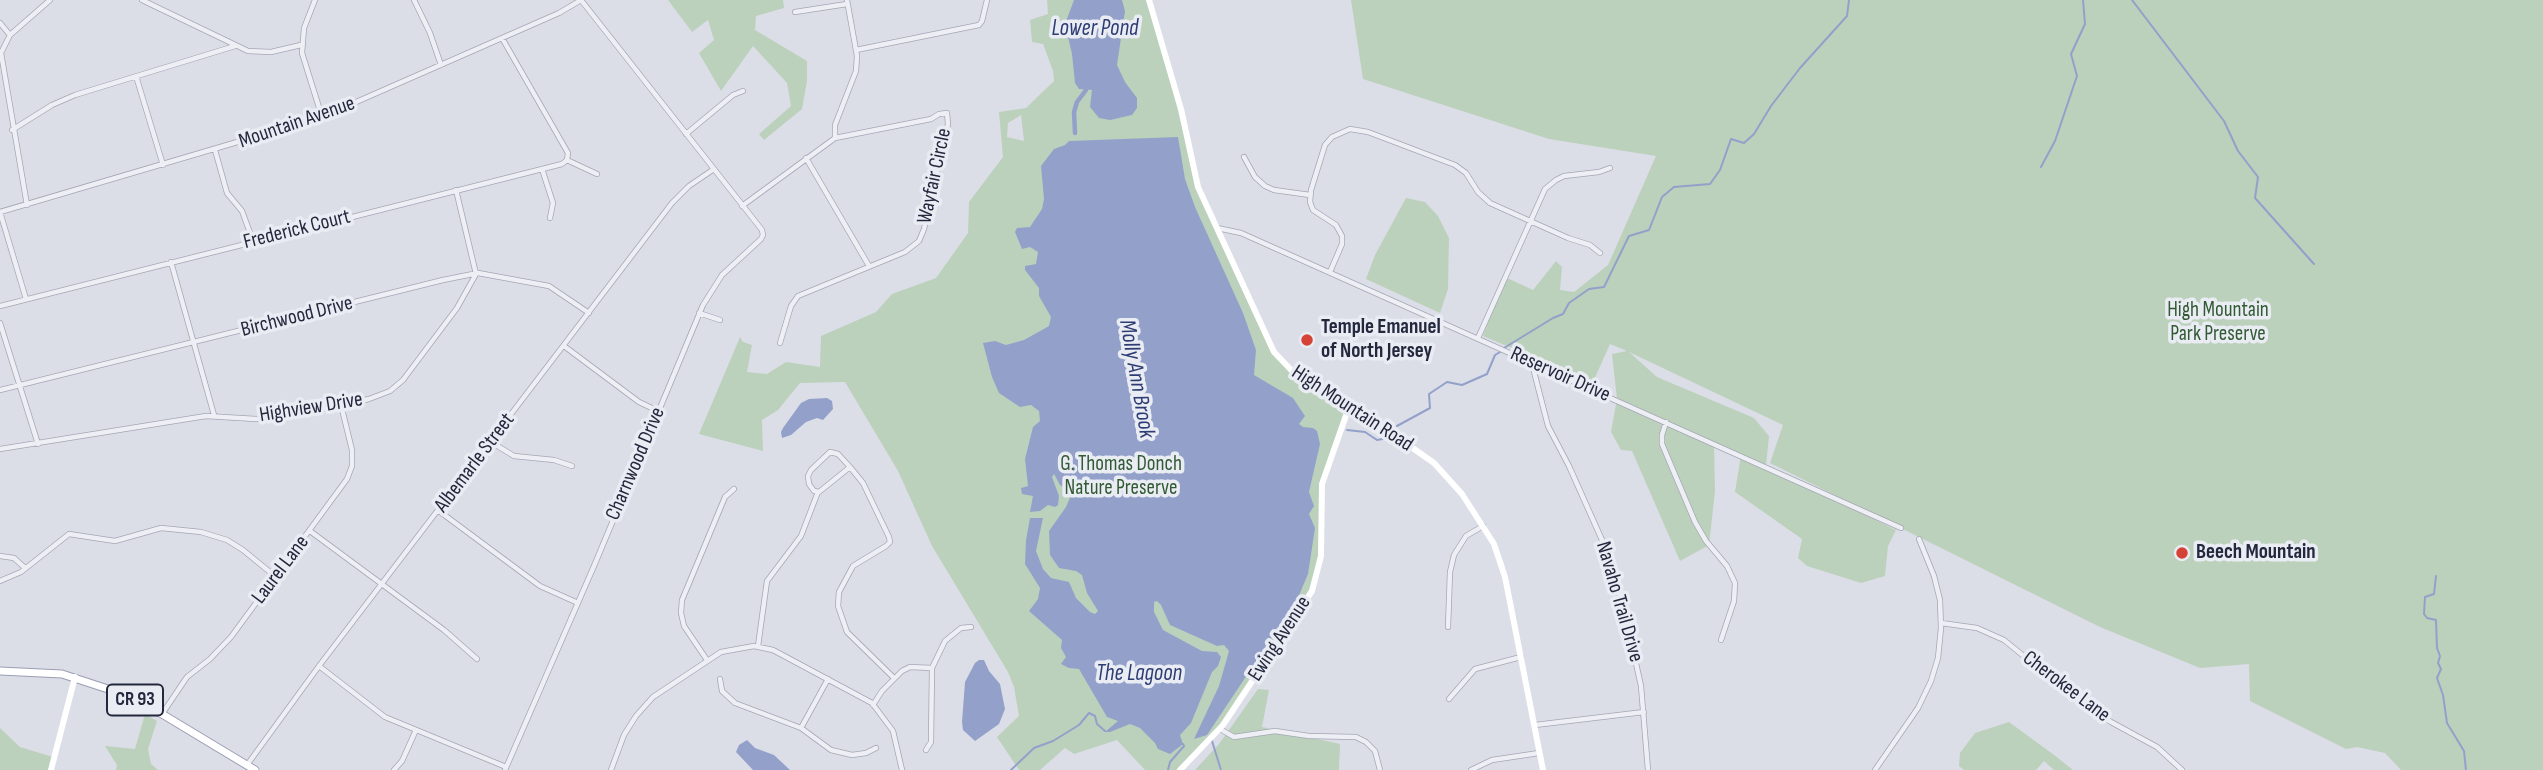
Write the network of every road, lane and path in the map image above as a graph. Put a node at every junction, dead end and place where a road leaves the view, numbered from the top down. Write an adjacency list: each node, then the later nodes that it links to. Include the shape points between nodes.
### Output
1 (50, 0): 11 (street)
2 (142, 0): 14 (street)
3 (315, 0): 13 (street)
4 (414, 0): 16 (street)
5 (581, 0): 12 (street, Mountain Avenue); 21 (street, Charnwood Drive)
6 (987, 0): 15 (street, via 979,25)
7 (1149, 0): 39 (main road, High Mountain Road, via 1181,108 1195,176)
8 (847, 2): 9 (street); 15 (street)
9 (795, 12)
10 (0, 23): 11 (street)
11 (9, 35): 20 (street, via 1,59)
12 (502, 38): 16 (street, Mountain Avenue); 26 (street, via 568,153)
13 (301, 45): 14 (street, via 263,53); 19 (street)
14 (235, 46): 17 (street)
15 (856, 50): 22 (street, via 855,75 835,125)
16 (441, 65): 19 (street, Mountain Avenue)
17 (136, 76): 20 (street, via 64,99); 27 (street)
18 (743, 91): 21 (street)
19 (322, 117): 23 (street, Mountain Avenue)
20 (12, 130): 34 (street)
21 (686, 134): 30 (street, Charnwood Drive)
22 (835, 138): 25 (street, Wayfair Circle); 43 (street, Wayfair Circle, via 947,113 922,235 910,249)
23 (215, 150): 27 (street, Mountain Avenue); 40 (street, via 228,193 242,211)
24 (1244, 157): 33 (street, via 1265,186)
25 (806, 158): 35 (street, Wayfair Circle); 43 (street)
26 (567, 160): 29 (street, Frederick Court); 31 (street)
27 (163, 165): 34 (street, Mountain Avenue)
28 (1610, 168): 38 (street, via 1556,180 1545,189)
29 (542, 169): 32 (street, Frederick Court); 37 (street, via 553,203)
30 (714, 169): 35 (street, Charnwood Drive); 48 (street, Albemarle Street, via 672,203)
31 (597, 174)
32 (456, 190): 40 (street, Frederick Court); 45 (street)
33 (1310, 195): 38 (street, via 1325,145 1340,132 1360,130 1455,165 1486,200); 44 (street, via 1313,210 1336,225 1342,236)
34 (27, 205): 36 (street, Mountain Avenue)
35 (743, 205): 49 (street, Charnwood Drive, via 762,230 762,237 722,275)
36 (0, 212): 46 (street)
37 (550, 218)
38 (1530, 221): 41 (street); 52 (street)
39 (1216, 228): 44 (street, Reservoir Drive, via 1241,233); 59 (main road, High Mountain Road, via 1279,359 1300,377)
40 (253, 241): 42 (street, Frederick Court)
41 (1600, 253)
42 (171, 262): 46 (street, Frederick Court); 53 (street)
43 (869, 266): 54 (street, Wayfair Circle, via 798,296)
44 (1330, 272): 52 (street, Reservoir Drive)
45 (476, 274): 48 (street, Birchwood Drive, via 549,286); 53 (street, Birchwood Drive); 60 (street, Highview Drive, via 457,308 397,386 377,398)
46 (26, 299): 47 (street, Frederick Court)
47 (0, 306)
48 (589, 313): 55 (street, Albemarle Street)
49 (699, 313): 50 (street); 61 (street, Charnwood Drive)
50 (720, 320)
51 (0, 323): 57 (street)
52 (1478, 338): 56 (street, Reservoir Drive)
53 (194, 343): 57 (street, Birchwood Drive); 62 (street)
54 (779, 343)
55 (564, 346): 61 (street); 64 (street, Albemarle Street)
56 (1531, 363): 63 (street, Reservoir Drive); 99 (street, Navaho Trail Drive, via 1548,426 1610,559 1634,647)
57 (19, 385): 58 (street, Birchwood Drive); 65 (street)
58 (0, 390)
59 (1350, 404): 72 (main road, High Mountain Road, via 1434,463); 103 (main road, Ewing Avenue, via 1322,484 1321,556 1312,591)
60 (341, 405): 62 (street, Highview Drive, via 269,419); 74 (street, Laurel Lane, via 352,466 344,485)
61 (658, 411): 81 (street, Charnwood Drive)
62 (214, 415): 65 (street, Highview Drive)
63 (1666, 422): 73 (street, Reservoir Drive); 85 (street, via 1662,444 1695,522 1735,583)
64 (491, 442): 67 (street, via 514,456); 71 (street, Albemarle Street)
65 (38, 444): 66 (street, Highview Drive)
66 (0, 450)
67 (572, 466)
68 (850, 467): 70 (street); 70 (street, via 838,454 830,453 808,476); 94 (street, via 863,483 890,542 853,566 839,592 838,606 847,632)
69 (734, 489): 89 (street, via 725,497 682,600 684,626)
70 (818, 492): 86 (street, via 801,536 767,581)
71 (439, 511): 80 (street, Albemarle Street); 81 (street, via 540,586)
72 (1483, 525): 84 (street, via 1466,536 1454,555); 87 (main road, High Mountain Road, via 1503,567)
73 (1901, 528)
74 (310, 531): 78 (street, Laurel Lane); 80 (street)
75 (1919, 539): 82 (street, via 1938,587)
76 (0, 556): 77 (street, via 14,558)
77 (25, 568): 78 (street, via 69,534 115,541 161,528 227,540); 79 (street)
78 (276, 577): 100 (street, Laurel Lane, via 221,648 187,677)
79 (0, 581)
80 (383, 585): 88 (street); 90 (street, Albemarle Street)
81 (578, 603): 109 (street, Charnwood Drive)
82 (1941, 624): 120 (street, via 1938,658 1925,695); 121 (street, Cherokee Lane, via 1977,628 2004,640 2084,705 2157,747)
83 (971, 627): 91 (street, via 961,628 945,641)
84 (1448, 627)
85 (1721, 640)
86 (758, 646): 89 (street, via 741,646); 96 (street)
87 (1522, 657): 97 (street, via 1475,669); 101 (main road, High Mountain Road)
88 (477, 659)
89 (707, 660): 113 (street, via 653,697 636,716)
90 (319, 666): 104 (street, via 385,717); 108 (street, Albemarle Street)
91 (932, 668): 94 (street, via 910,667); 106 (street, via 931,742)
92 (0, 671): 93 (main road, CR 93)
93 (75, 677): 100 (main road, CR 93); 110 (main road)
94 (894, 678): 98 (street)
95 (720, 679): 102 (street, via 722,691 736,703)
96 (828, 679): 98 (street); 102 (street)
97 (1449, 699)
98 (873, 705): 114 (street, via 893,731)
99 (1644, 712): 101 (street); 119 (street, Navaho Trail Drive)
100 (162, 714): 108 (main road, CR 93)
101 (1535, 725): 107 (main road, High Mountain Road)
102 (801, 729): 105 (street, via 837,752 860,754)
103 (1220, 729): 115 (main road, Ewing Avenue); 116 (street, via 1234,737 1275,731 1356,737 1375,751)
104 (416, 730): 109 (street); 112 (street)
105 (876, 748)
106 (926, 750)
107 (1540, 753): 117 (street, via 1492,760); 118 (main road, High Mountain Road)
108 (246, 766): 111 (main road, CR 93)
109 (505, 769)
110 (51, 770)
111 (255, 770)
112 (394, 770)
113 (611, 770)
114 (902, 770)
115 (1180, 770)
116 (1380, 770)
117 (1471, 770)
118 (1543, 770)
119 (1648, 770)
120 (1875, 770)
121 (2182, 770)

